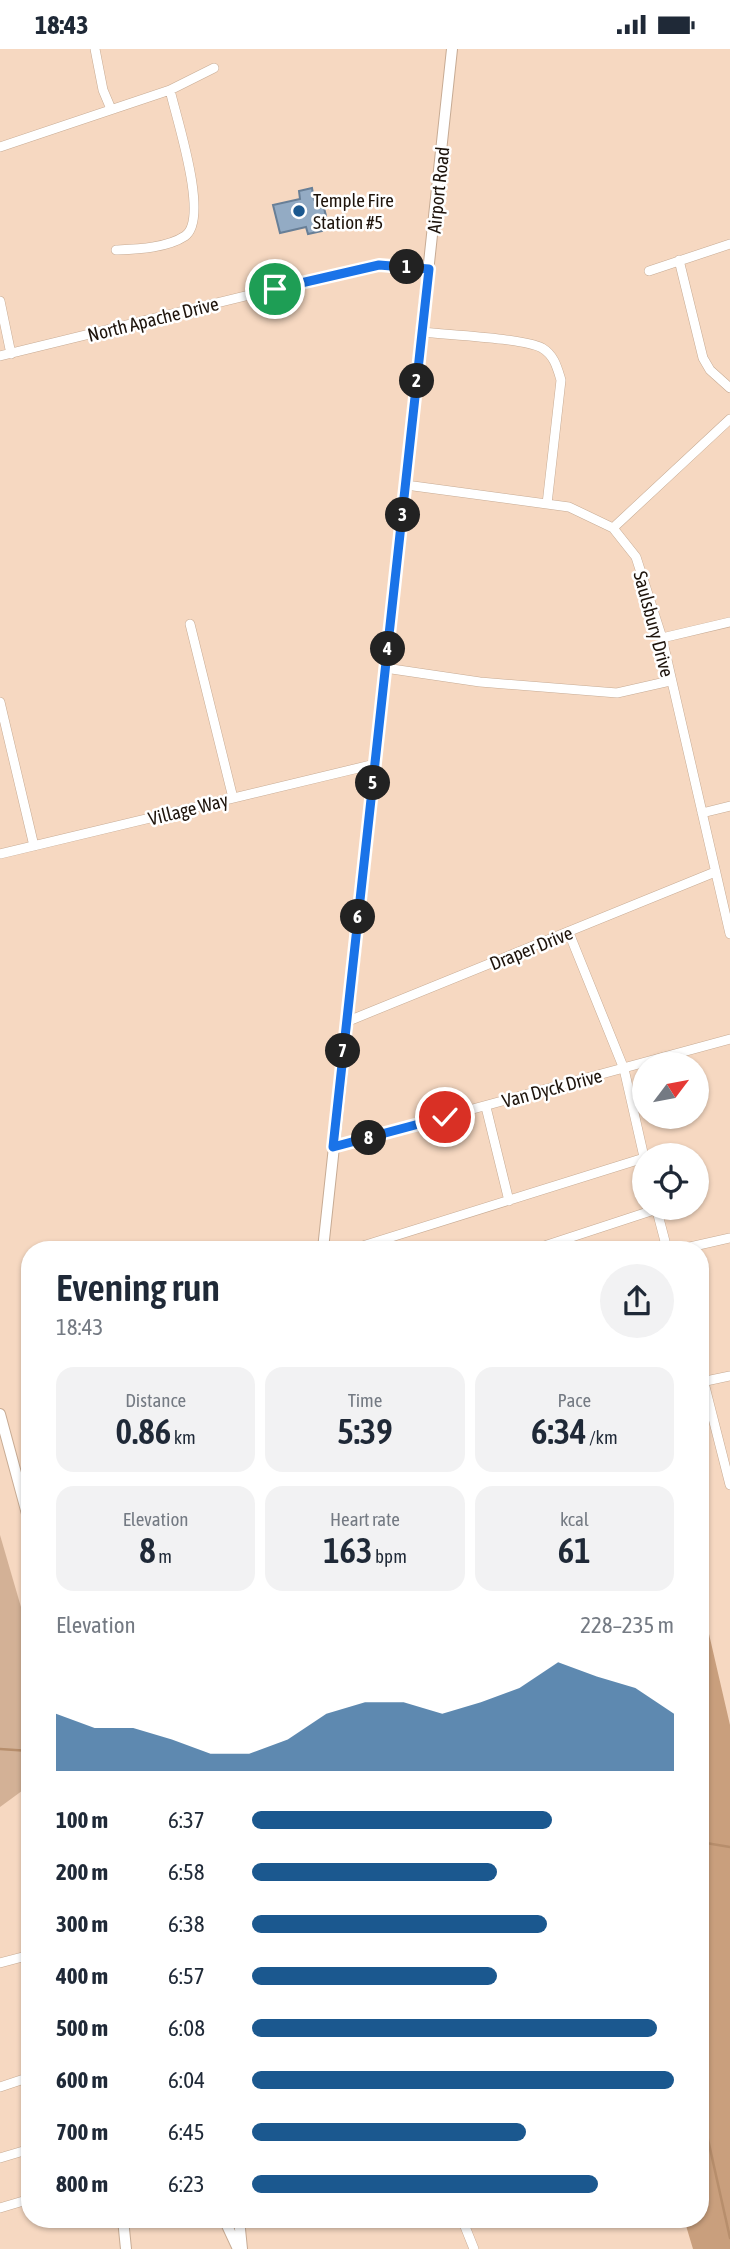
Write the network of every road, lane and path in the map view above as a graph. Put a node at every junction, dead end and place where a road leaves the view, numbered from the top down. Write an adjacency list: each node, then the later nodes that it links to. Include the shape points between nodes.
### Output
1 (95, 49): 5 (street)
2 (452, 49): 10 (main road, Airport Road)
3 (214, 68): 4 (street)
4 (170, 90): 5 (street); 8 (street, via 194,194 197,215 193,227 185,236 159,245)
5 (111, 109): 6 (street)
6 (0, 147)
7 (730, 244): 9 (street)
8 (116, 250)
9 (679, 260): 11 (street); 16 (street, via 703,358)
10 (429, 269): 13 (main road, Airport Road); 14 (street, North Apache Drive, via 364,267)
11 (649, 271)
12 (0, 301): 14 (street)
13 (423, 333): 18 (main road, Airport Road); 19 (street, via 526,342 544,349 556,362 561,380)
14 (11, 354): 15 (street, North Apache Drive)
15 (0, 356)
16 (730, 388)
17 (730, 419): 20 (street)
18 (406, 485): 19 (street, Saulsbury Drive); 24 (main road, Airport Road)
19 (547, 504): 20 (street, Saulsbury Drive, via 569,507)
20 (612, 528): 23 (street, Saulsbury Drive, via 636,557)
21 (730, 622): 23 (street)
22 (190, 624): 28 (street)
23 (662, 638): 25 (street, Saulsbury Drive)
24 (386, 668): 25 (street, via 480,683 617,693); 27 (main road, Airport Road)
25 (670, 681): 30 (street, Saulsbury Drive)
26 (0, 702): 31 (street)
27 (375, 764): 28 (street, Village Way); 36 (main road, Airport Road)
28 (233, 798): 31 (street, Village Way)
29 (730, 806): 30 (street)
30 (702, 813): 33 (street, Saulsbury Drive)
31 (34, 846): 32 (street, Village Way)
32 (0, 854)
33 (715, 872): 34 (street, Draper Drive); 35 (street, Saulsbury Drive)
34 (569, 933): 36 (street, Draper Drive); 38 (street)
35 (730, 934)
36 (346, 1022): 41 (main road, Airport Road)
37 (730, 1039): 38 (street, Van Dyck Drive)
38 (624, 1069): 39 (street, Van Dyck Drive); 40 (street)
39 (486, 1107): 41 (street, Van Dyck Drive); 43 (street)
40 (641, 1143)
41 (333, 1147): 47 (main road, Airport Road)
42 (632, 1162): 43 (street)
43 (509, 1201): 48 (street)
44 (632, 1216): 49 (street)
45 (659, 1220): 50 (street)
46 (730, 1238): 51 (street)
47 (324, 1241)
48 (379, 1241)
49 (559, 1241)
50 (665, 1241)
51 (709, 1243)
52 (730, 1376): 53 (street)
53 (709, 1380)
54 (709, 1394): 56 (street)
55 (0, 1414): 57 (main road)
56 (730, 1485)
57 (21, 1492)
58 (21, 1957): 59 (street)
59 (0, 1963)
60 (21, 2080): 61 (street)
61 (0, 2087)
62 (21, 2152): 63 (street)
63 (0, 2158)
64 (21, 2202): 65 (street)
65 (0, 2208)
66 (124, 2228): 70 (main road)
67 (230, 2228): 71 (main road)
68 (239, 2228): 71 (main road)
69 (466, 2228): 72 (street)
70 (126, 2249)
71 (240, 2249)
72 (474, 2249)

